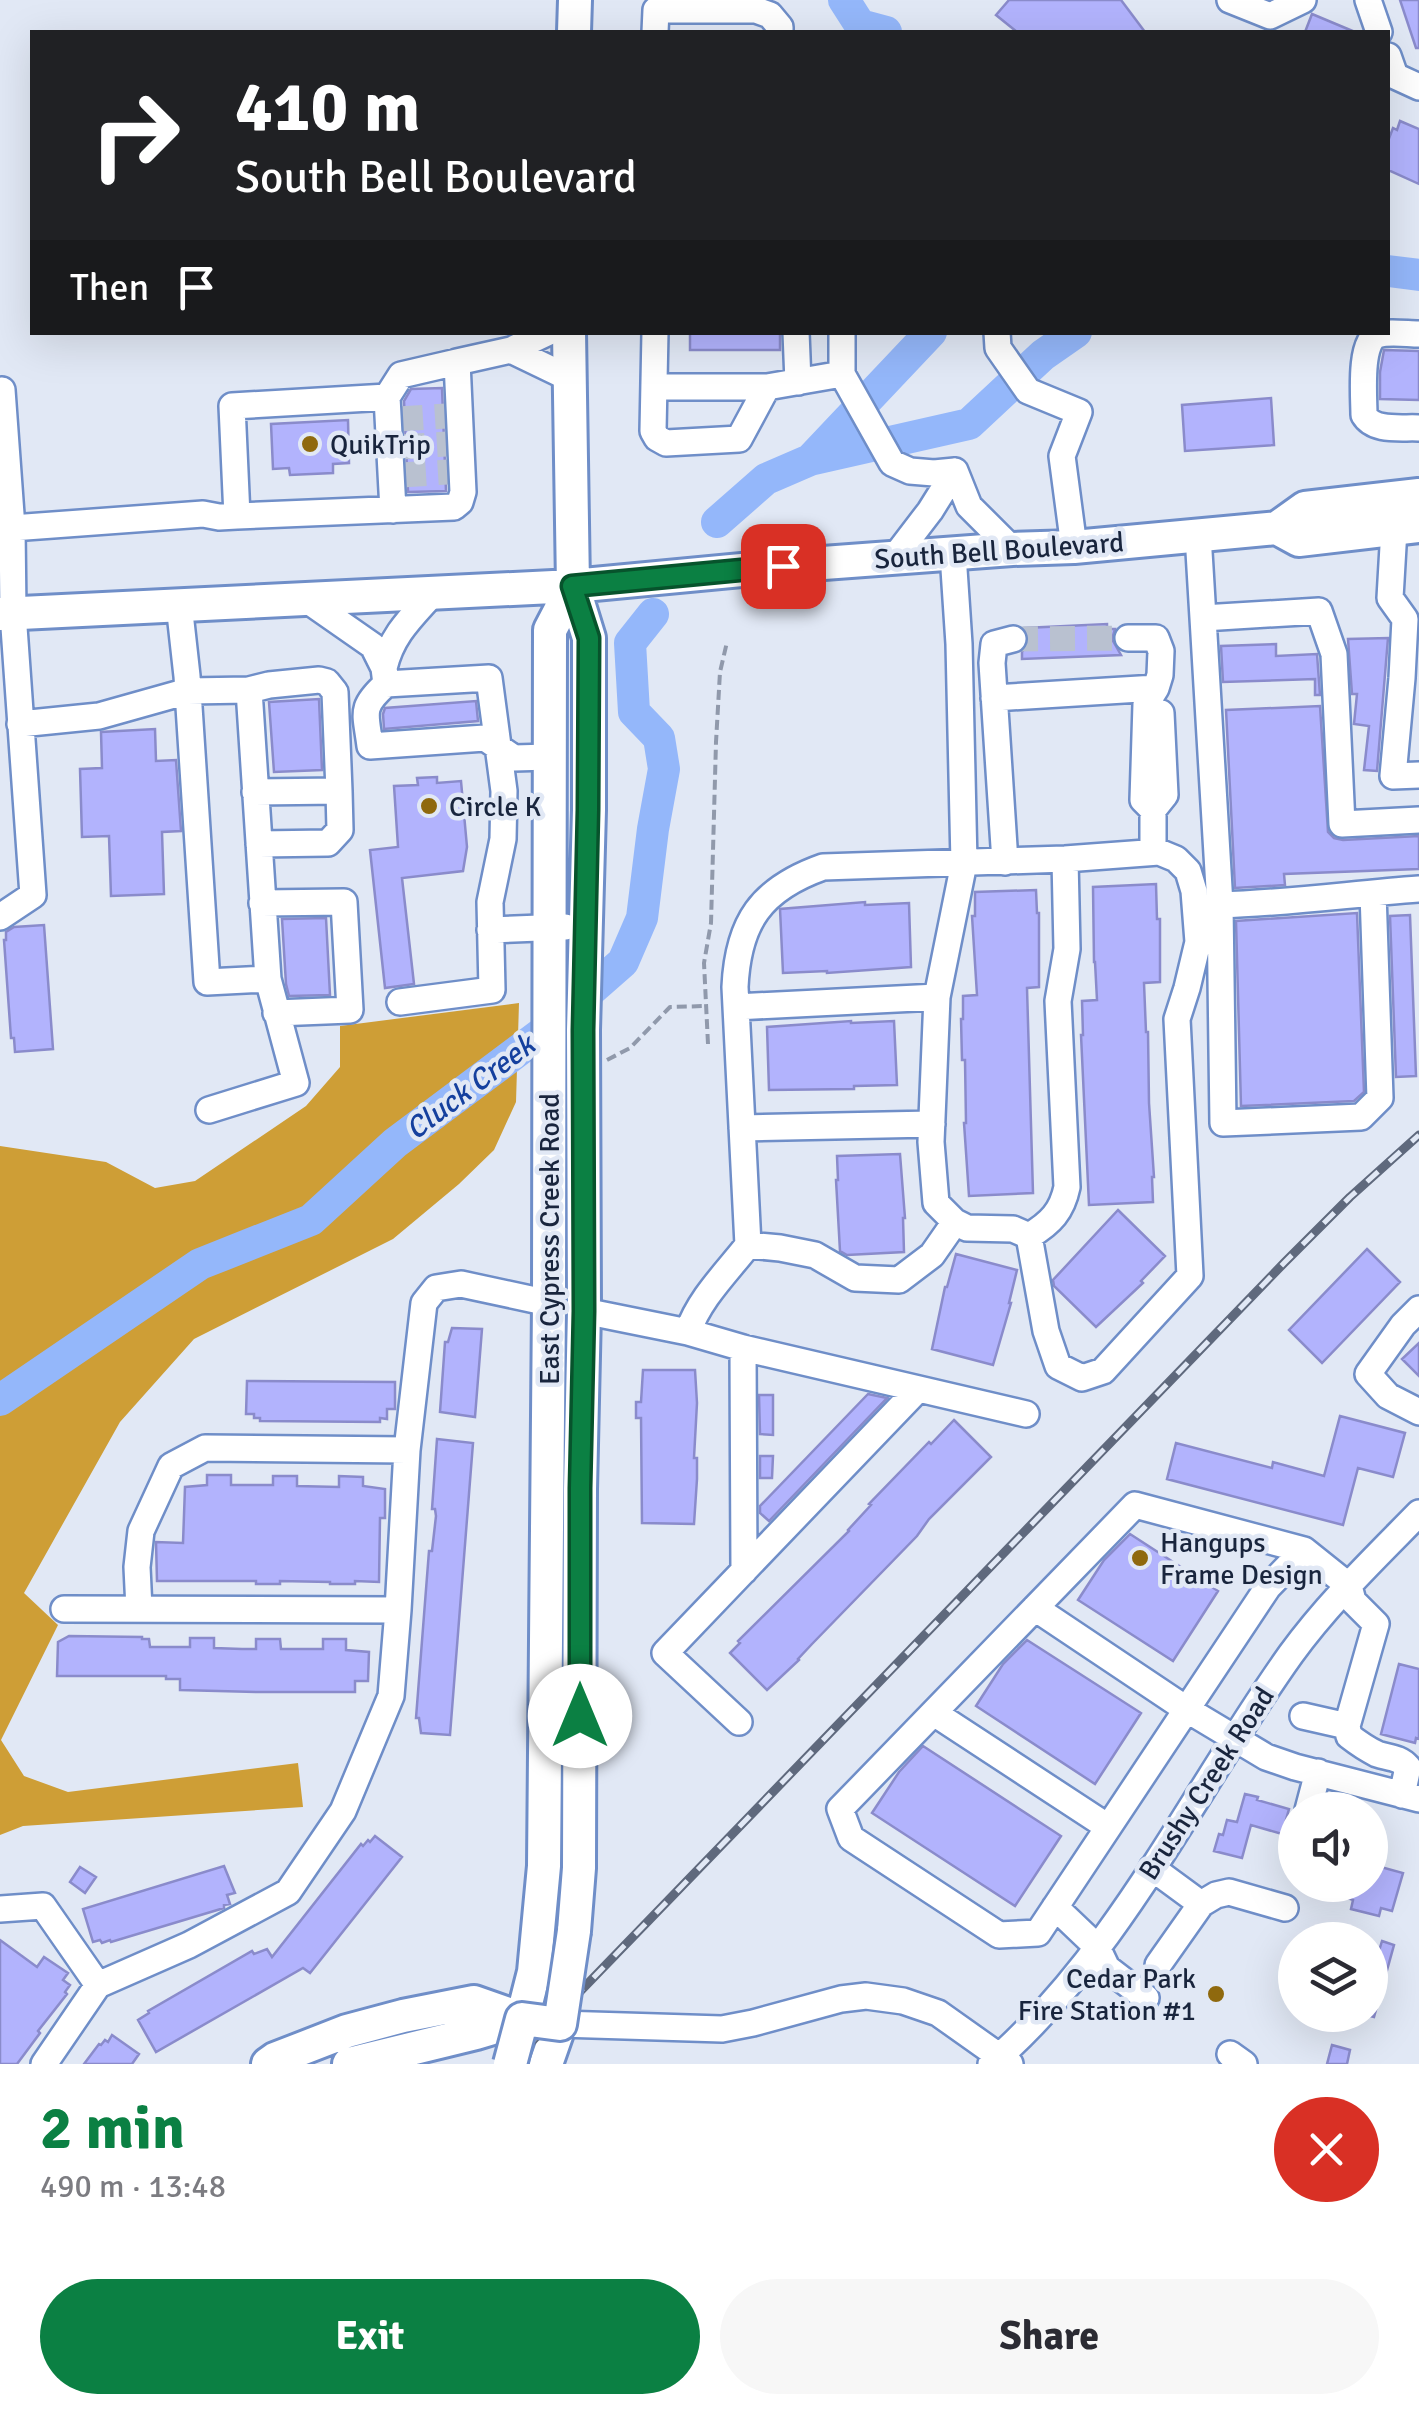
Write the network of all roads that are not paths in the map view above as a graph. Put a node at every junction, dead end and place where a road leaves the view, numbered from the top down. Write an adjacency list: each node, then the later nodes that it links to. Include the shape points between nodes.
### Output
1 (575, 0): 6 (main road)
2 (1230, 0): 3 (street, via 1270,16)
3 (1303, 0)
4 (1368, 0): 8 (street)
5 (656, 21): 7 (street, via 756,10)
6 (574, 30)
7 (780, 30)
8 (1378, 30)
9 (1390, 62): 10 (street, via 1395,76)
10 (1419, 87)
11 (1390, 334): 12 (street)
12 (1419, 334)
13 (543, 335): 20 (street)
14 (569, 335): 23 (main road)
15 (655, 335): 25 (street)
16 (796, 335): 24 (street)
17 (842, 335): 22 (street)
18 (997, 335): 38 (street, via 998,348 1028,391 1079,412 1062,456)
19 (1376, 335): 29 (street, via 1367,344 1364,415 1374,426)
20 (511, 350): 21 (street); 23 (street)
21 (457, 362): 28 (street, via 401,375); 32 (street, via 453,416 460,502)
22 (842, 374): 24 (street); 30 (street, via 892,463)
23 (569, 378): 42 (main road)
24 (798, 382): 26 (street)
25 (654, 387): 26 (street); 26 (street, via 653,431 666,442 739,439)
26 (768, 387)
27 (2, 390): 34 (street)
28 (393, 426): 32 (street); 33 (street, via 232,406)
29 (1419, 428)
30 (944, 472): 39 (street); 41 (street, via 930,510)
31 (1419, 495): 35 (main road, South Bell Boulevard, via 1305,508)
32 (393, 510): 33 (street)
33 (237, 516): 34 (street)
34 (12, 528): 46 (street)
35 (1276, 528): 36 (main road, via 1299,540); 37 (main road, South Bell Boulevard)
36 (1406, 528): 58 (street, via 1390,598 1405,619 1392,776)
37 (1198, 535): 38 (main road, South Bell Boulevard); 47 (street)
38 (1074, 547): 39 (main road, South Bell Boulevard)
39 (1012, 549): 40 (main road, South Bell Boulevard)
40 (953, 554): 41 (main road, South Bell Boulevard); 68 (street)
41 (894, 558): 42 (main road, South Bell Boulevard)
42 (572, 586): 43 (main road, South Bell Boulevard); 57 (main road, East Cypress Creek Road, via 550,630); 74 (main road, East Cypress Creek Road, via 589,638)
43 (434, 592): 44 (main road, South Bell Boulevard); 50 (street, via 390,646)
44 (307, 600): 45 (main road, South Bell Boulevard); 50 (street, via 373,646)
45 (179, 604): 46 (main road, South Bell Boulevard); 52 (street)
46 (7, 614): 55 (street)
47 (1202, 618): 63 (street, via 1319,611 1334,654 1342,824); 72 (street)
48 (1128, 638): 53 (street, via 1156,638)
49 (1013, 639): 54 (street, via 994,644)
50 (385, 676): 56 (street, via 489,678); 56 (street, via 368,700 370,746 485,738)
51 (249, 690): 52 (street); 60 (street, via 319,680 333,687); 61 (street)
52 (188, 691): 55 (street, via 99,716); 77 (street, via 207,982)
53 (1156, 696): 54 (street); 62 (street, via 1164,795); 62 (street, via 1146,704 1143,800)
54 (994, 698): 67 (street)
55 (20, 724): 59 (street)
56 (500, 750): 57 (street, via 514,758); 76 (street, via 503,839)
57 (550, 757): 75 (main road, East Cypress Creek Road)
58 (1419, 775)
59 (12, 784): 73 (street, via 33,895)
60 (339, 791): 61 (street); 64 (street, via 340,830 328,843)
61 (255, 792): 64 (street)
62 (1152, 810): 65 (street)
63 (1419, 820)
64 (260, 844): 71 (street)
65 (1153, 852): 66 (street); 86 (street, via 1176,859 1194,891 1198,942 1177,1020 1190,1276 1103,1371 1082,1378 1058,1366)
66 (1066, 859): 67 (street); 86 (street, via 1067,949 1058,1001 1067,1186 1056,1215)
67 (1005, 862): 68 (street)
68 (964, 863): 78 (street); 80 (street, via 823,867 778,889 744,932)
69 (1419, 889): 70 (street)
70 (1373, 893): 72 (street); 72 (street, via 1380,1098 1362,1117 1223,1124)
71 (262, 904): 77 (street); 81 (street, via 344,902 350,1010)
72 (1220, 905)
73 (0, 917)
74 (584, 924): 75 (street); 90 (main road, East Cypress Creek Road)
75 (548, 929): 76 (street); 88 (main road, East Cypress Creek Road)
76 (490, 930): 79 (street, via 492,990)
77 (268, 979): 81 (street)
78 (937, 997): 80 (street); 83 (street)
79 (400, 1002)
80 (736, 1006): 84 (street)
81 (276, 1012): 82 (street, via 296,1083)
82 (209, 1110)
83 (932, 1124): 84 (street); 85 (street, via 936,1203)
84 (742, 1128): 87 (street)
85 (955, 1222): 86 (street); 87 (street, via 932,1255 899,1280 856,1278 815,1255)
86 (1030, 1236)
87 (748, 1245): 91 (street)
88 (549, 1303): 90 (main road); 96 (street, via 461,1284 436,1288 424,1302); 124 (main road, East Cypress Creek Road, via 544,1866 534,1972)
89 (1419, 1309): 94 (street, via 1368,1374 1388,1396)
90 (584, 1311): 91 (street); 125 (main road, East Cypress Creek Road, bridge)
91 (688, 1332): 92 (street)
92 (742, 1348): 93 (street); 99 (street)
93 (918, 1389): 95 (street); 99 (street)
94 (1419, 1412)
95 (1026, 1414)
96 (407, 1450): 101 (street, via 204,1448 171,1466 141,1531); 104 (street)
97 (1419, 1513): 100 (street, Brushy Creek Road)
98 (1304, 1550): 100 (street); 102 (street, via 1134,1505); 105 (street, via 1268,1586)
99 (744, 1572): 108 (street, via 664,1653)
100 (1349, 1586): 109 (street, via 1353,1601 1376,1624); 110 (street, Brushy Creek Road, via 1293,1652)
101 (138, 1608): 103 (street); 104 (street)
102 (1035, 1608): 105 (street); 106 (street)
103 (64, 1609)
104 (398, 1610): 122 (street, via 390,1696 343,1811 288,1892 190,1946)
105 (1186, 1709): 110 (street); 114 (street)
106 (934, 1712): 114 (street); 117 (street, via 840,1809 851,1838 998,1934 1038,1933)
107 (1303, 1716): 109 (street)
108 (740, 1722)
109 (1347, 1726): 113 (street, via 1360,1745 1402,1760)
110 (1235, 1738): 111 (street); 115 (street, Brushy Creek Road)
111 (1318, 1772): 112 (street); 113 (street)
112 (1313, 1792)
113 (1410, 1797)
114 (1108, 1827): 117 (street)
115 (1152, 1868): 116 (street); 120 (street, Brushy Creek Road)
116 (1201, 1904): 118 (street, via 1229,1892); 121 (street)
117 (1055, 1906): 120 (street)
118 (1285, 1908)
119 (0, 1909): 122 (street, via 43,1906)
120 (1098, 1947): 123 (street, via 1107,1968); 126 (street, Brushy Creek Road)
121 (1158, 1965)
122 (98, 1985): 127 (street)
123 (1146, 1998)
124 (499, 2021): 125 (main road, Brushy Creek Road, bridge); 128 (main road, Brushy Creek Road, via 474,2002 347,2031); 129 (main road); 130 (main road, bridge)
125 (574, 2024): 126 (street, Brushy Creek Road, via 722,2029 866,1996 903,2000 938,2014); 131 (main road)
126 (1000, 2062)
127 (44, 2064)
128 (268, 2064)
129 (348, 2064)
130 (510, 2064)
131 (546, 2064)

